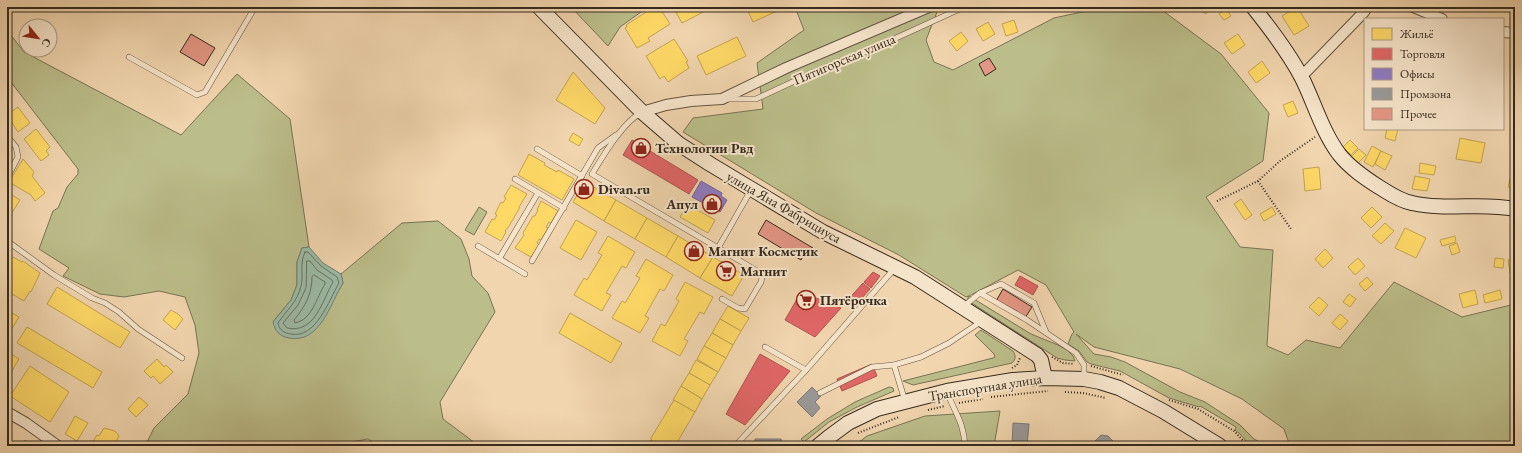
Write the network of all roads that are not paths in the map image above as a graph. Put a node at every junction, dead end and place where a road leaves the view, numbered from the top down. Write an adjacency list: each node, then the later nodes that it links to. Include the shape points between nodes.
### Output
1 (255, 7): 11 (lane, via 205,92 196,95)
2 (539, 7): 14 (main road, улица Яна Фабрициуса)
3 (929, 7): 13 (street, Пятигорская улица, via 786,68)
4 (964, 7): 13 (lane, Пятигорская улица, via 756,99)
5 (1254, 7): 12 (main road)
6 (1367, 7): 12 (street)
7 (1413, 7): 8 (street)
8 (1440, 18)
9 (1504, 32): 10 (street)
10 (1515, 33)
11 (128, 57)
12 (1301, 77): 24 (main road, via 1340,154 1352,168 1387,192 1410,203 1424,206 1488,206)
13 (722, 99): 14 (street, Пятигорская улица, via 666,104)
14 (642, 112): 15 (lane); 21 (main road, улица Яна Фабрициуса, via 679,144)
15 (623, 130): 18 (lane, via 598,148); 27 (lane, via 605,152 592,174)
16 (7, 136): 19 (lane, via 16,147 18,157)
17 (537, 149): 18 (lane)
18 (582, 176): 23 (lane)
19 (7, 178)
20 (515, 179): 22 (lane)
21 (751, 189): 27 (lane); 30 (main road, улица Яна Фабрициуса, via 823,232)
22 (538, 193): 23 (lane); 28 (lane)
23 (564, 208): 29 (lane)
24 (1514, 210)
25 (7, 241): 38 (lane, via 54,275 120,312 138,329)
26 (478, 246): 28 (lane)
27 (718, 248): 33 (lane, via 759,272 762,278 745,308 738,308)
28 (500, 259): 31 (lane)
29 (532, 261)
30 (896, 267): 34 (main road, улица Яна Фабрициуса); 40 (lane)
31 (525, 274)
32 (980, 293): 34 (lane); 36 (lane); 36 (lane, via 1001,284 1034,303)
33 (722, 299)
34 (962, 308): 35 (main road, улица Яна Фабрициуса)
35 (983, 321): 39 (lane, via 949,343 921,357); 41 (main road, улица Яна Фабрициуса, via 1038,356)
36 (1047, 333): 42 (lane, via 1076,353 1084,365)
37 (765, 347): 40 (lane)
38 (182, 358)
39 (894, 366): 44 (lane, via 872,368); 45 (lane)
40 (806, 370): 48 (lane)
41 (1045, 378): 42 (main road, Транспортная улица); 43 (main road, Транспортная улица, via 1013,380)
42 (1084, 379): 51 (main road, Транспортная улица, via 1119,388)
43 (947, 391): 45 (main road, Транспортная улица); 50 (lane, via 965,434)
44 (820, 393)
45 (905, 401): 49 (main road, Транспортная улица, via 877,409 848,423)
46 (7, 412): 47 (street)
47 (58, 446)
48 (735, 446)
49 (818, 446)
50 (965, 446)
51 (1220, 446)

